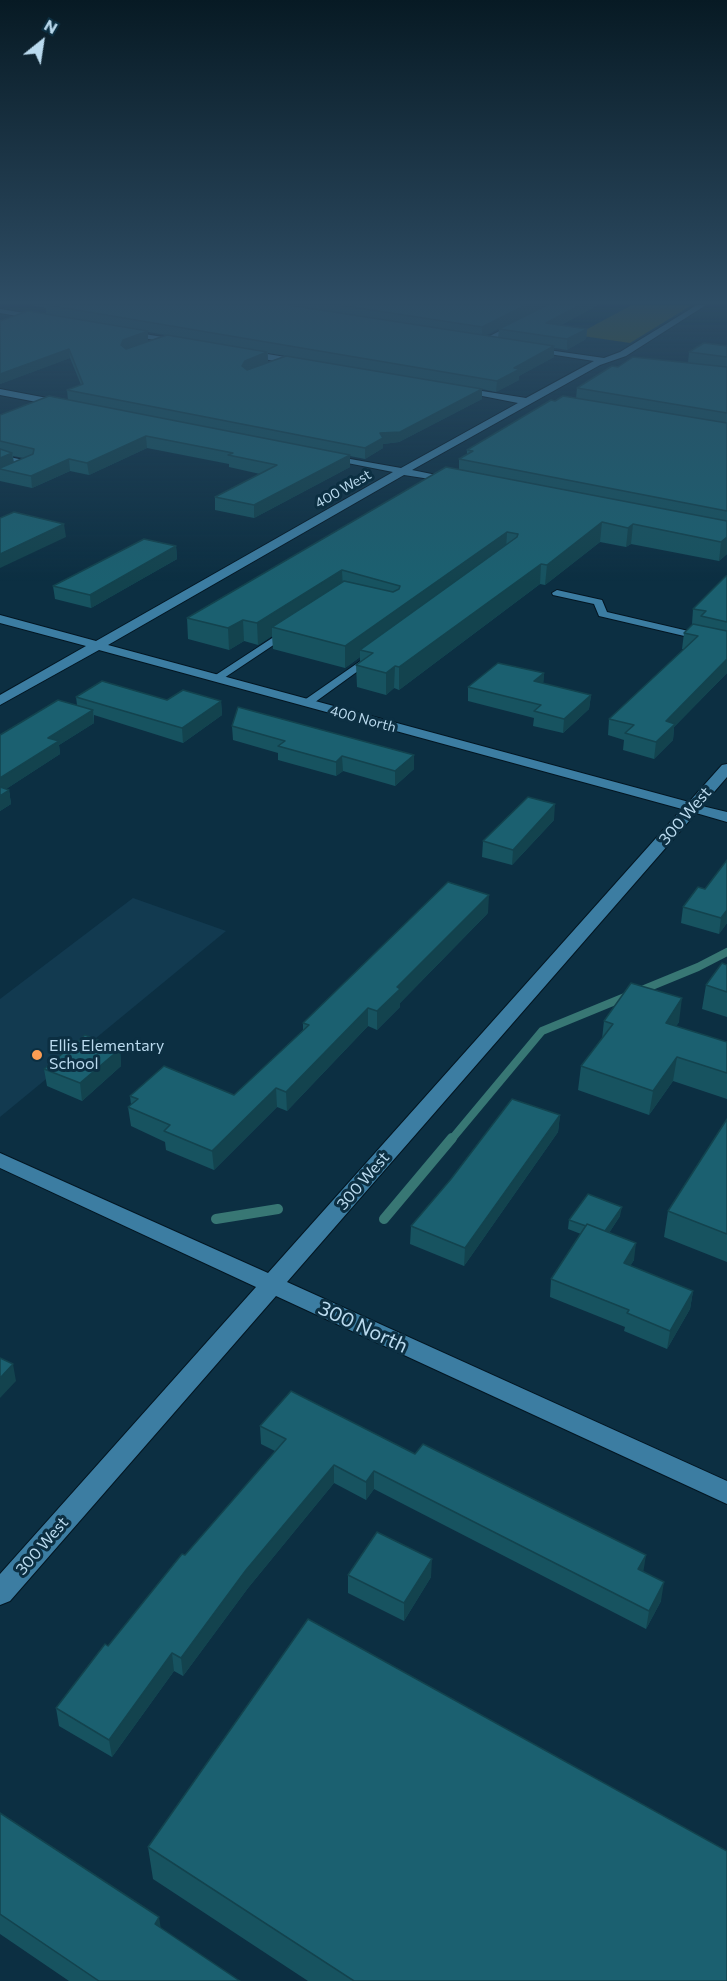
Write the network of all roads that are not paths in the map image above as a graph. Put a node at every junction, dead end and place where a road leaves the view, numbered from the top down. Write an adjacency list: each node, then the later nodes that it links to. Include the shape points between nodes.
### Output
1 (17, 397): 6 (street)
2 (29, 397): 7 (street)
3 (503, 397): 5 (street)
4 (541, 397): 5 (street, 400 West)
5 (532, 403): 10 (street, 400 West)
6 (0, 404)
7 (79, 407)
8 (310, 453): 10 (street)
9 (0, 457): 11 (lane, via 30,464)
10 (404, 471): 12 (street); 17 (street, 400 West)
11 (0, 476)
12 (466, 484)
13 (557, 593): 16 (lane, via 598,602 603,614)
14 (0, 619): 17 (street, 400 North)
15 (296, 626): 19 (lane)
16 (727, 643)
17 (97, 645): 19 (street, 400 North); 20 (street, 400 West)
18 (385, 647): 21 (lane)
19 (217, 678): 21 (street, 400 North)
20 (0, 701)
21 (307, 704): 23 (street, 400 North)
22 (727, 768): 23 (street, 300 West)
23 (692, 807): 24 (street, 400 North); 26 (street, 300 West)
24 (727, 817)
25 (0, 1160): 26 (street, 300 North)
26 (272, 1285): 27 (street, 300 North); 28 (street, 300 West)
27 (727, 1493)
28 (0, 1593)

